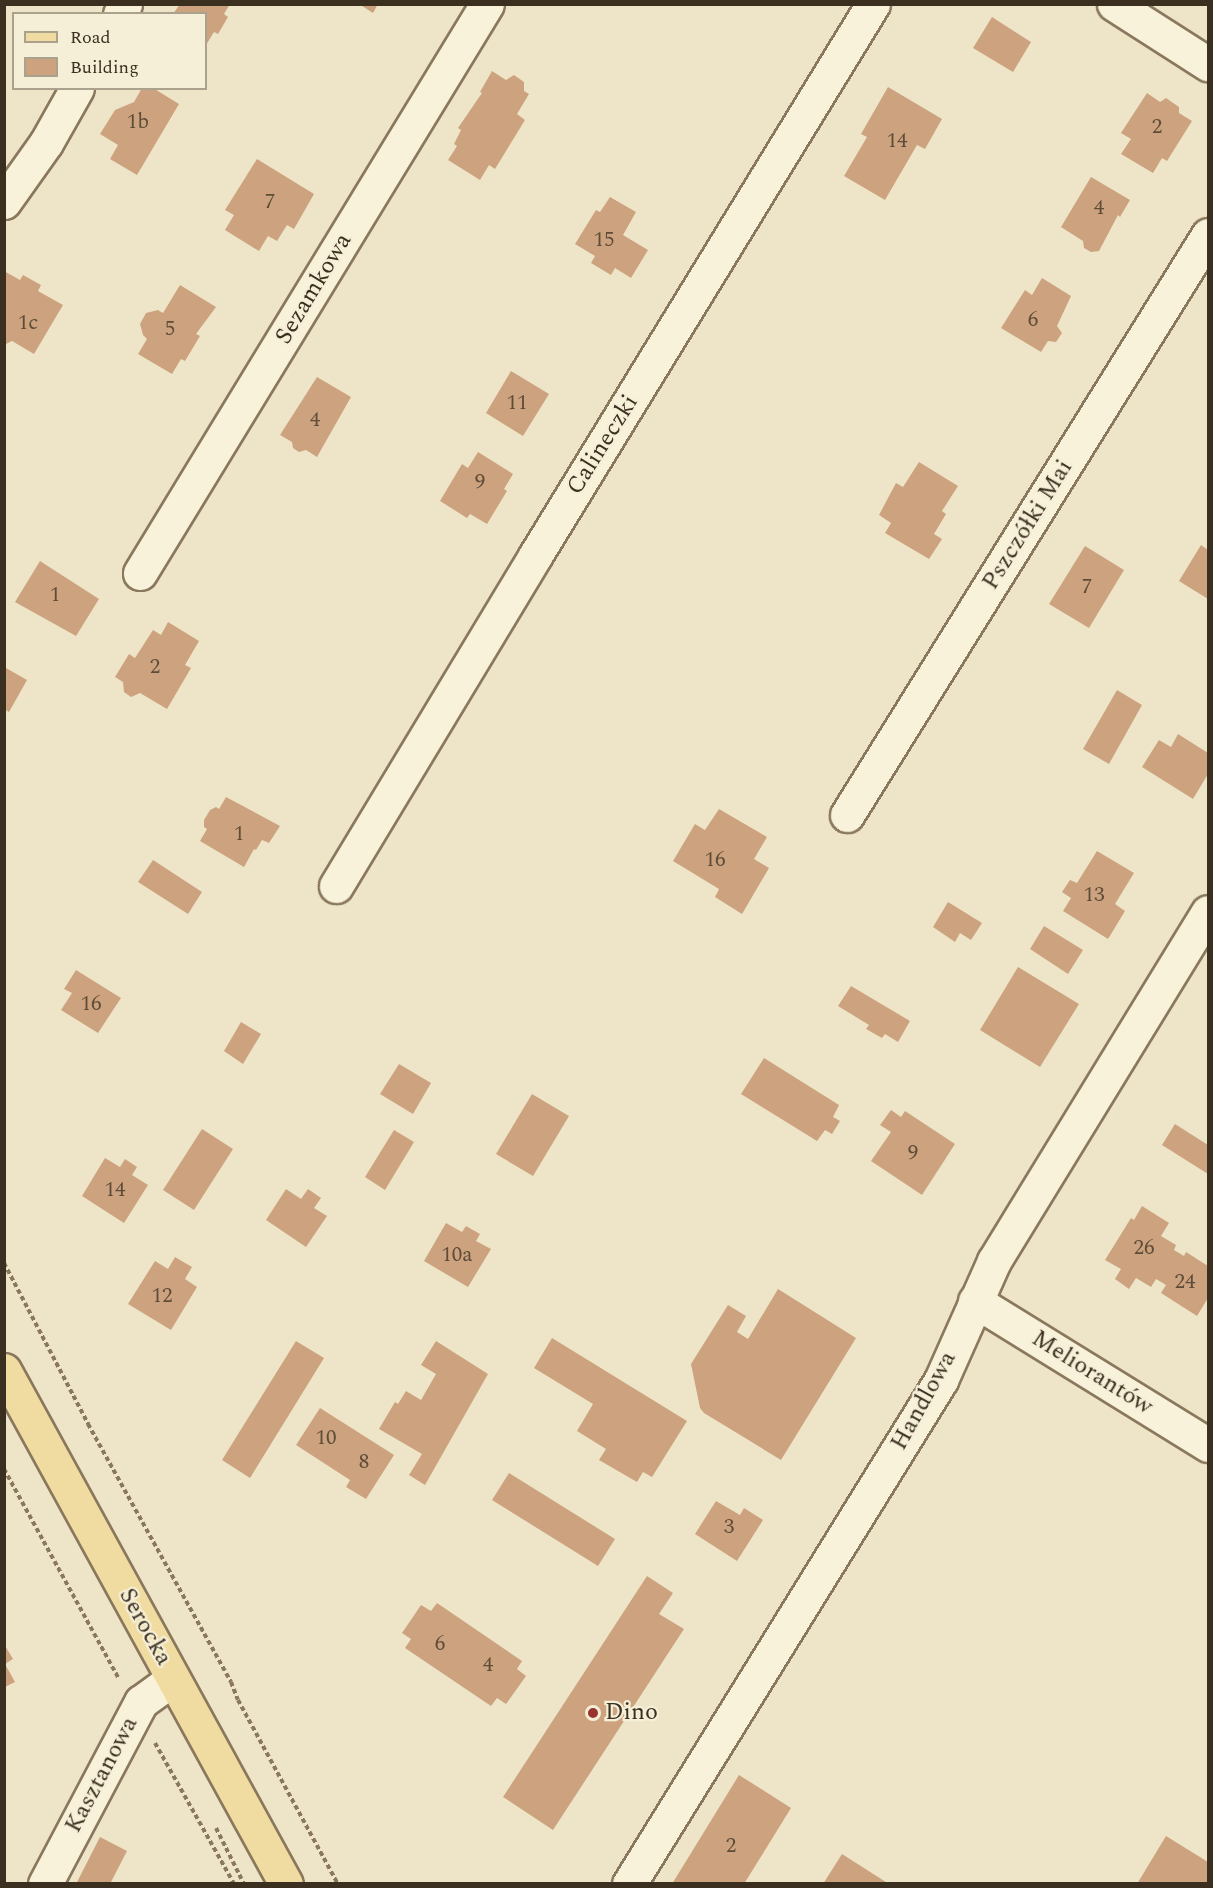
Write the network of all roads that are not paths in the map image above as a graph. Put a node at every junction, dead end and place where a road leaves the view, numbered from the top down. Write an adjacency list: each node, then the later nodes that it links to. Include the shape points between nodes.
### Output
1 (487, 4): 8 (street, Sezamkowa)
2 (873, 4): 10 (street, Calineczki)
3 (1114, 4): 4 (street)
4 (1209, 64)
5 (76, 90): 6 (street, via 46,143)
6 (4, 202)
7 (1209, 236): 9 (street, Pszczółki Mai)
8 (140, 573)
9 (847, 815)
10 (336, 886)
11 (1209, 912): 12 (street, Handlowa, via 994,1261)
12 (975, 1301): 14 (street, Meliorantów); 18 (street, Handlowa, via 940,1380)
13 (4, 1370): 15 (main road, Serocka)
14 (1209, 1445)
15 (173, 1679): 16 (street, Kasztanowa, via 141,1702); 17 (main road, Serocka)
16 (45, 1884)
17 (286, 1884)
18 (629, 1884)

